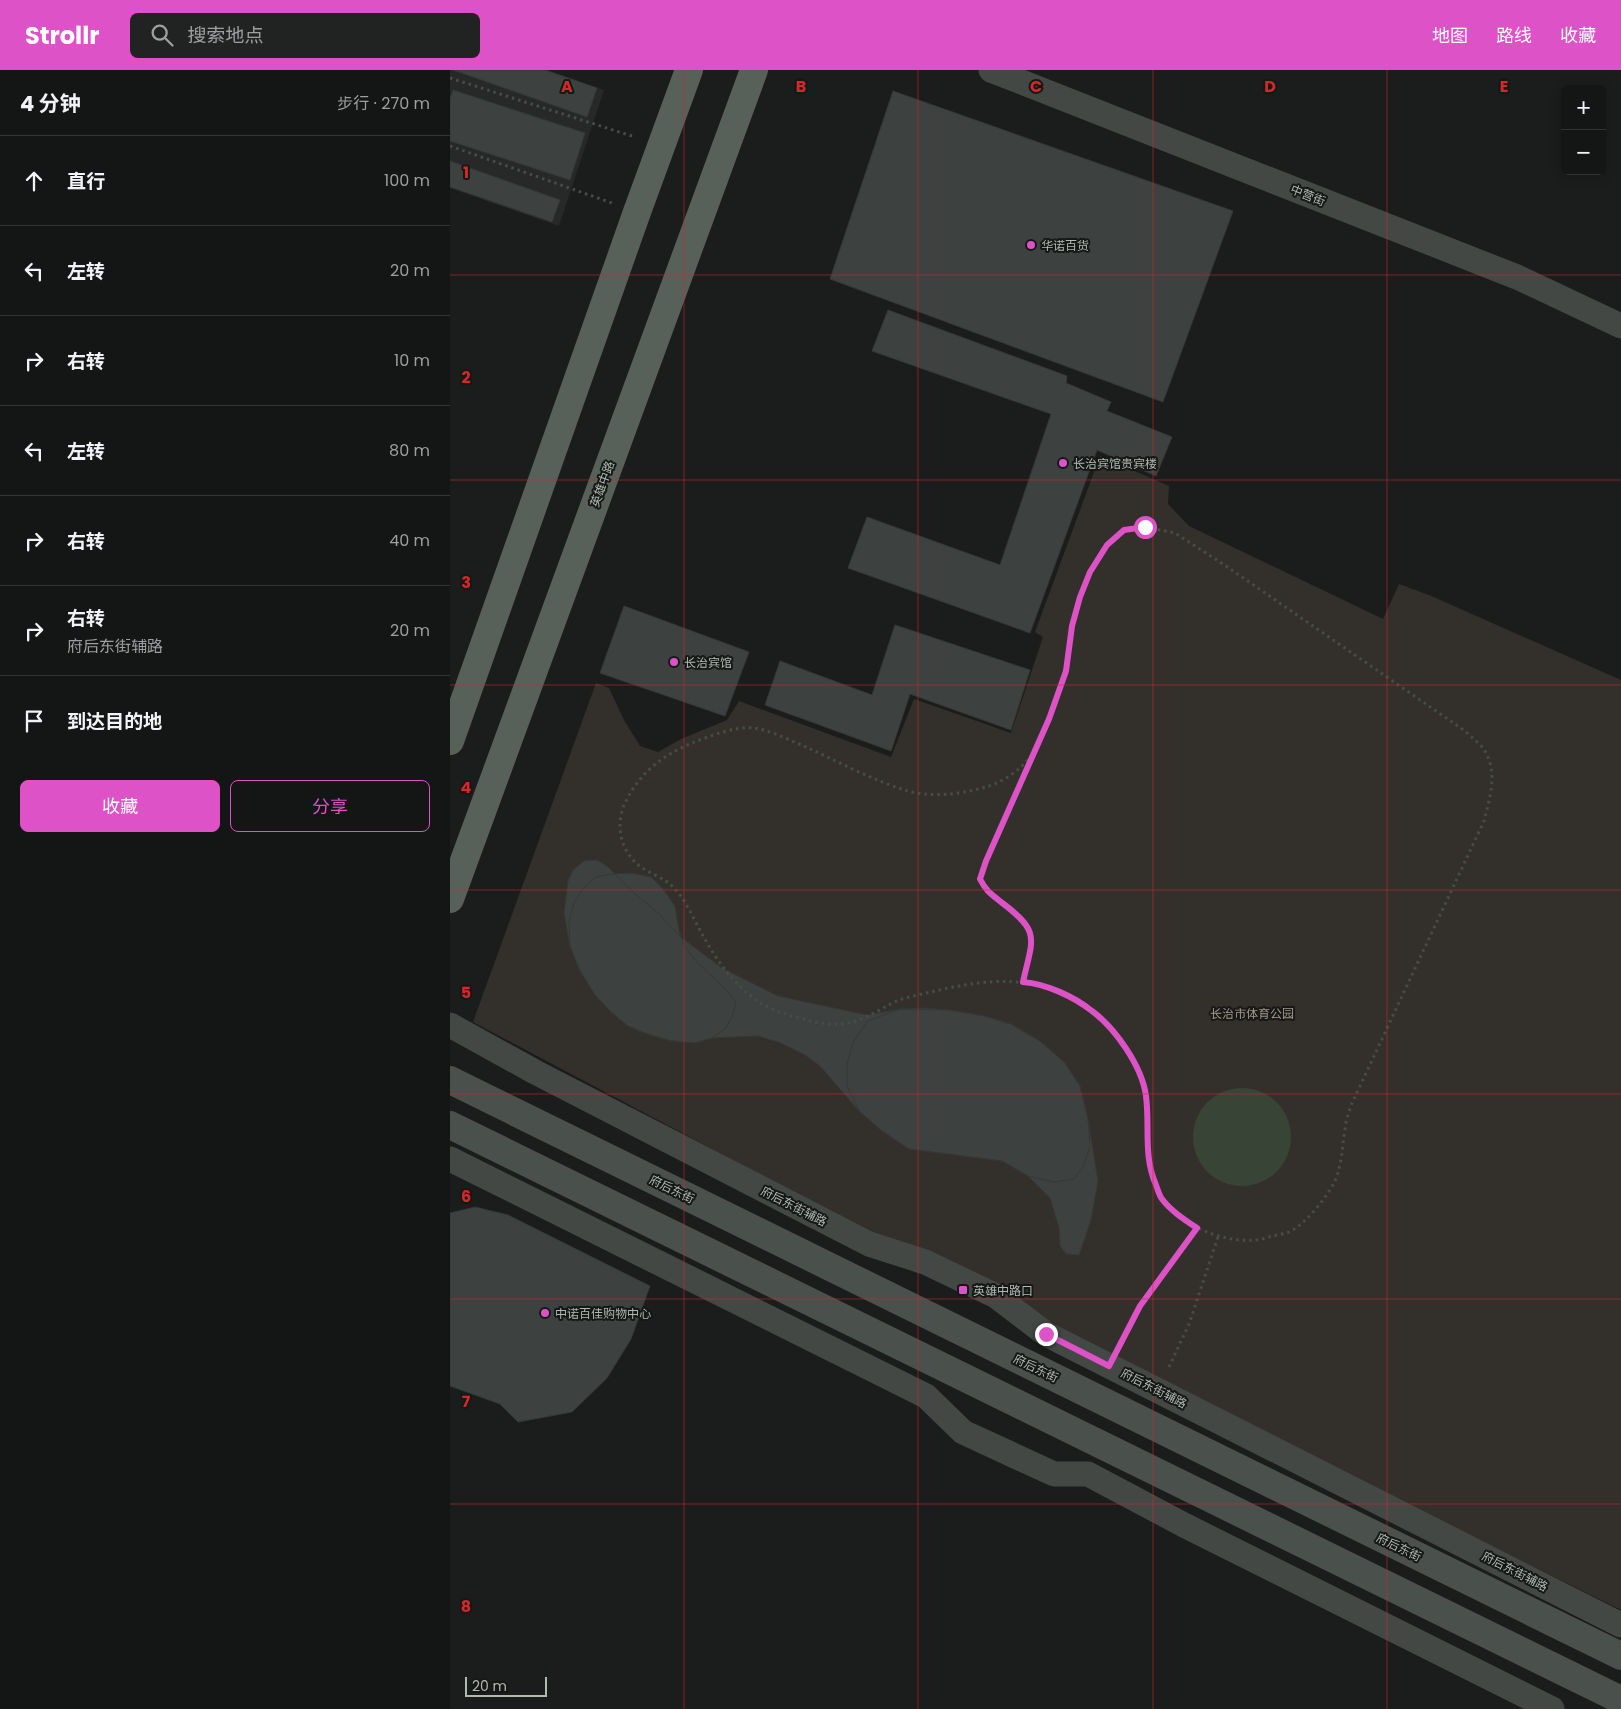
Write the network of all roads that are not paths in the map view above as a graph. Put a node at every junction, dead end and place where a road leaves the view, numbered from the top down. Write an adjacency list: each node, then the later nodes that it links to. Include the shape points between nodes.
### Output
1 (689, 70): 5 (main road)
2 (754, 70): 6 (main road, 英雄中路)
3 (991, 70): 4 (street, 中营街, via 1517,277)
4 (1621, 326)
5 (450, 741)
6 (450, 899)
7 (450, 1025): 11 (street, 府后东街辅路, via 869,1244 925,1262 996,1296 1046,1334)
8 (450, 1080): 12 (main road, 府后东街)
9 (450, 1125): 13 (main road)
10 (450, 1159): 14 (street, via 926,1396 963,1432 1054,1474 1088,1474)
11 (1621, 1624)
12 (1621, 1656)
13 (1621, 1700)
14 (1552, 1709)

